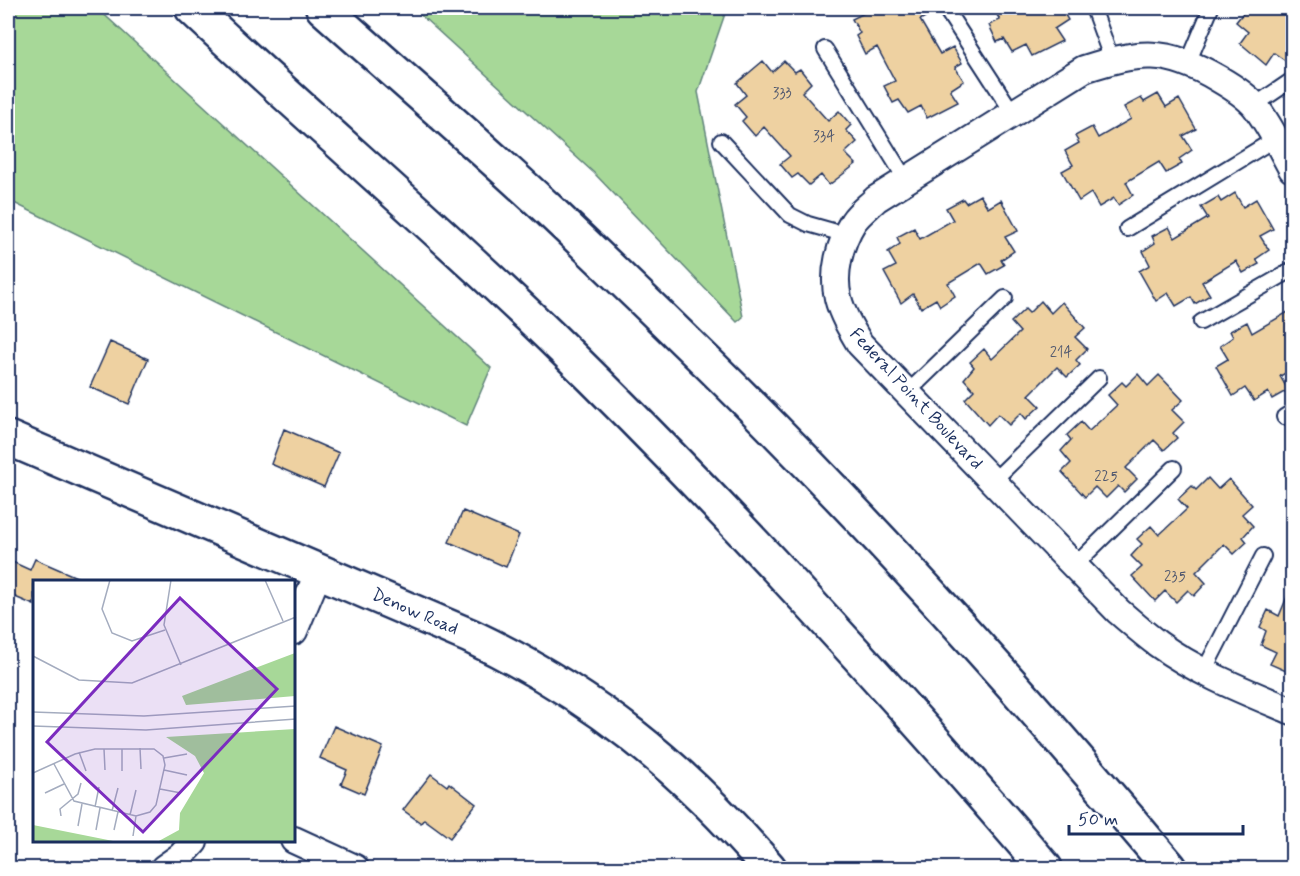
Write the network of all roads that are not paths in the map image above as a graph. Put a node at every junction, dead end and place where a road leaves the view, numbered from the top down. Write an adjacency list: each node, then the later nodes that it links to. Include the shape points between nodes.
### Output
1 (192, 8): 37 (main road, via 552,338 843,639)
2 (323, 8): 38 (main road, via 549,210 776,431 953,620)
3 (945, 8): 11 (lane)
4 (1093, 8): 7 (lane)
5 (1211, 8): 8 (lane)
6 (825, 50): 15 (lane)
7 (1112, 60): 8 (street, Federal Point Boulevard, via 1169,56); 11 (street, Federal Point Boulevard, via 1084,69)
8 (1188, 63): 10 (street, Federal Point Boulevard, via 1233,87)
9 (1293, 80): 10 (lane)
10 (1255, 105): 12 (street, Federal Point Boulevard)
11 (1013, 113): 15 (street, Federal Point Boulevard)
12 (1275, 139): 14 (street, Federal Point Boulevard); 16 (lane)
13 (721, 141): 17 (lane, via 790,215)
14 (1293, 169)
15 (906, 180): 17 (street, Federal Point Boulevard, via 876,199 854,220)
16 (1127, 229)
17 (847, 235): 22 (street, Federal Point Boulevard, via 841,246 837,297 860,344)
18 (1293, 270): 20 (lane)
19 (1005, 298): 22 (lane)
20 (1201, 322)
21 (1098, 378): 25 (lane)
22 (907, 393): 25 (street, Federal Point Boulevard)
23 (8, 438): 28 (main road, Denow Road)
24 (1174, 468): 27 (lane)
25 (992, 482): 27 (street, Federal Point Boulevard)
26 (1263, 556): 30 (lane)
27 (1074, 567): 30 (street, Federal Point Boulevard, via 1159,645)
28 (319, 571): 29 (street); 36 (main road, Denow Road, via 512,656 583,698 680,774)
29 (296, 626)
30 (1204, 671): 31 (street, Federal Point Boulevard)
31 (1293, 711)
32 (296, 841): 35 (street)
33 (193, 843): 34 (street)
34 (164, 868)
35 (355, 868)
36 (769, 868)
37 (1045, 868)
38 (1170, 868)

